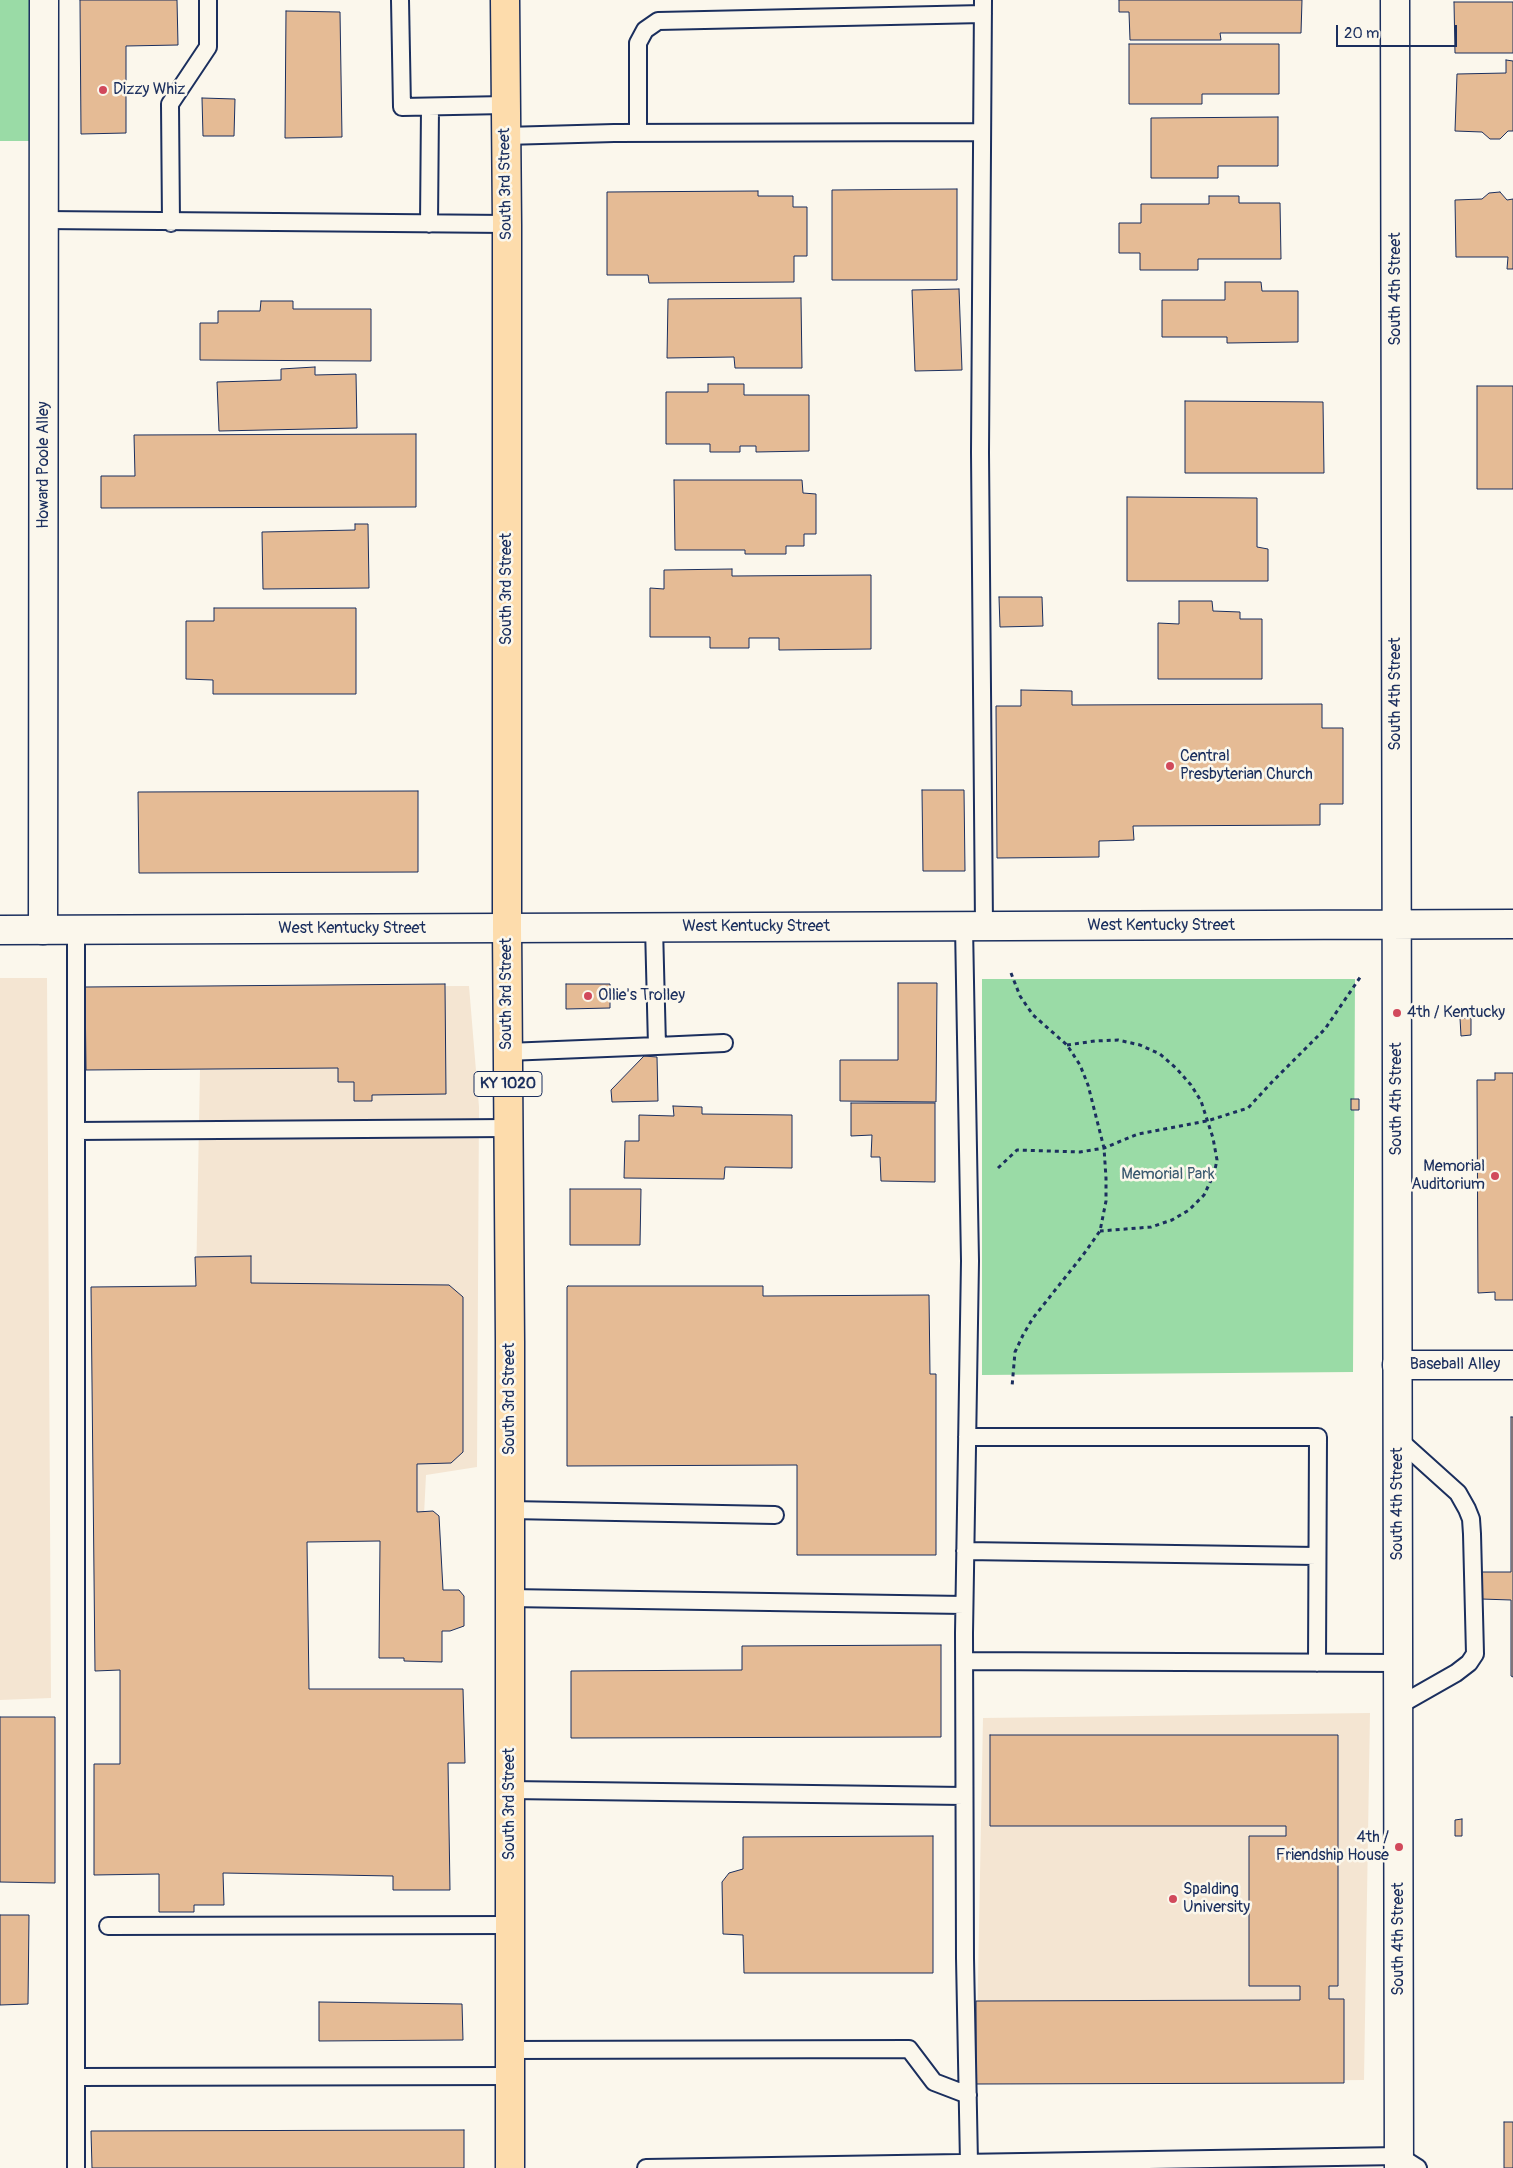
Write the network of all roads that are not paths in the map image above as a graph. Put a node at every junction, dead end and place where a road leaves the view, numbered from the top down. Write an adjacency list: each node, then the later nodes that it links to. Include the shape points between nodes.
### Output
1 (44, 0): 12 (street, Howard Poole Alley)
2 (208, 0): 13 (lane, via 208,47 170,104)
3 (400, 0): 8 (lane, via 402,107)
4 (504, 0): 7 (main road, South 3rd Street / KY 1020)
5 (1395, 0): 17 (street, South 4th Street)
6 (983, 7): 9 (lane); 10 (lane, via 658,21 645,30 638,42)
7 (505, 105): 8 (lane); 11 (main road, South 3rd Street / KY 1020)
8 (430, 106): 14 (lane)
9 (982, 132): 10 (lane); 18 (lane)
10 (638, 133): 11 (lane)
11 (505, 136): 15 (main road, South 3rd Street / KY 1020)
12 (44, 220): 13 (lane); 22 (street, Howard Poole Alley)
13 (171, 222): 14 (lane)
14 (429, 224): 15 (lane)
15 (507, 224): 20 (main road, South 3rd Street / KY 1020)
16 (1513, 924): 17 (street, West Kentucky Street)
17 (1397, 925): 18 (street, West Kentucky Street); 29 (street, South 4th Street)
18 (974, 926): 19 (street, West Kentucky Street); 31 (lane)
19 (654, 927): 20 (street, West Kentucky Street); 25 (lane)
20 (507, 928): 23 (street, West Kentucky Street); 26 (main road, South 3rd Street / KY 1020)
21 (0, 930): 22 (street, West Kentucky Street)
22 (43, 930): 23 (street, West Kentucky Street)
23 (76, 930): 28 (lane)
24 (724, 1043): 25 (lane)
25 (657, 1046): 26 (lane)
26 (507, 1052): 27 (main road, South 3rd Street / KY 1020)
27 (508, 1128): 28 (lane); 33 (main road, South 3rd Street / KY 1020)
28 (76, 1131): 48 (lane)
29 (1397, 1364): 30 (street, Baseball Alley); 32 (street, South 4th Street)
30 (1513, 1365)
31 (967, 1437): 35 (lane); 36 (lane, via 1318,1437)
32 (1398, 1439): 41 (street, South 4th Street); 42 (lane, via 1458,1493 1468,1509 1472,1534 1475,1654 1456,1673)
33 (510, 1510): 34 (lane); 37 (main road, South 3rd Street / KY 1020)
34 (776, 1515)
35 (965, 1551): 36 (lane); 38 (lane)
36 (1317, 1556): 40 (lane)
37 (510, 1598): 38 (lane); 43 (main road, South 3rd Street / KY 1020)
38 (964, 1605): 39 (lane)
39 (964, 1661): 40 (lane); 44 (lane)
40 (1317, 1662): 41 (lane)
41 (1398, 1663): 42 (street, South 4th Street)
42 (1398, 1706): 54 (street, South 4th Street)
43 (510, 1790): 44 (lane); 45 (main road, South 3rd Street / KY 1020)
44 (964, 1796): 49 (lane)
45 (509, 1925): 46 (lane); 47 (main road, South 3rd Street / KY 1020)
46 (108, 1926)
47 (510, 2063): 48 (lane); 49 (lane, via 909,2049 934,2082); 58 (main road, South 3rd Street / KY 1020)
48 (76, 2077): 57 (lane)
49 (968, 2095): 50 (lane)
50 (969, 2163): 52 (lane); 55 (lane)
51 (1286, 2163): 53 (lane); 54 (lane)
52 (1056, 2164): 53 (lane)
53 (1167, 2164)
54 (1405, 2164)
55 (874, 2166): 56 (lane)
56 (771, 2167): 60 (lane)
57 (75, 2168)
58 (510, 2168)
59 (646, 2168): 60 (lane)
60 (658, 2168)

